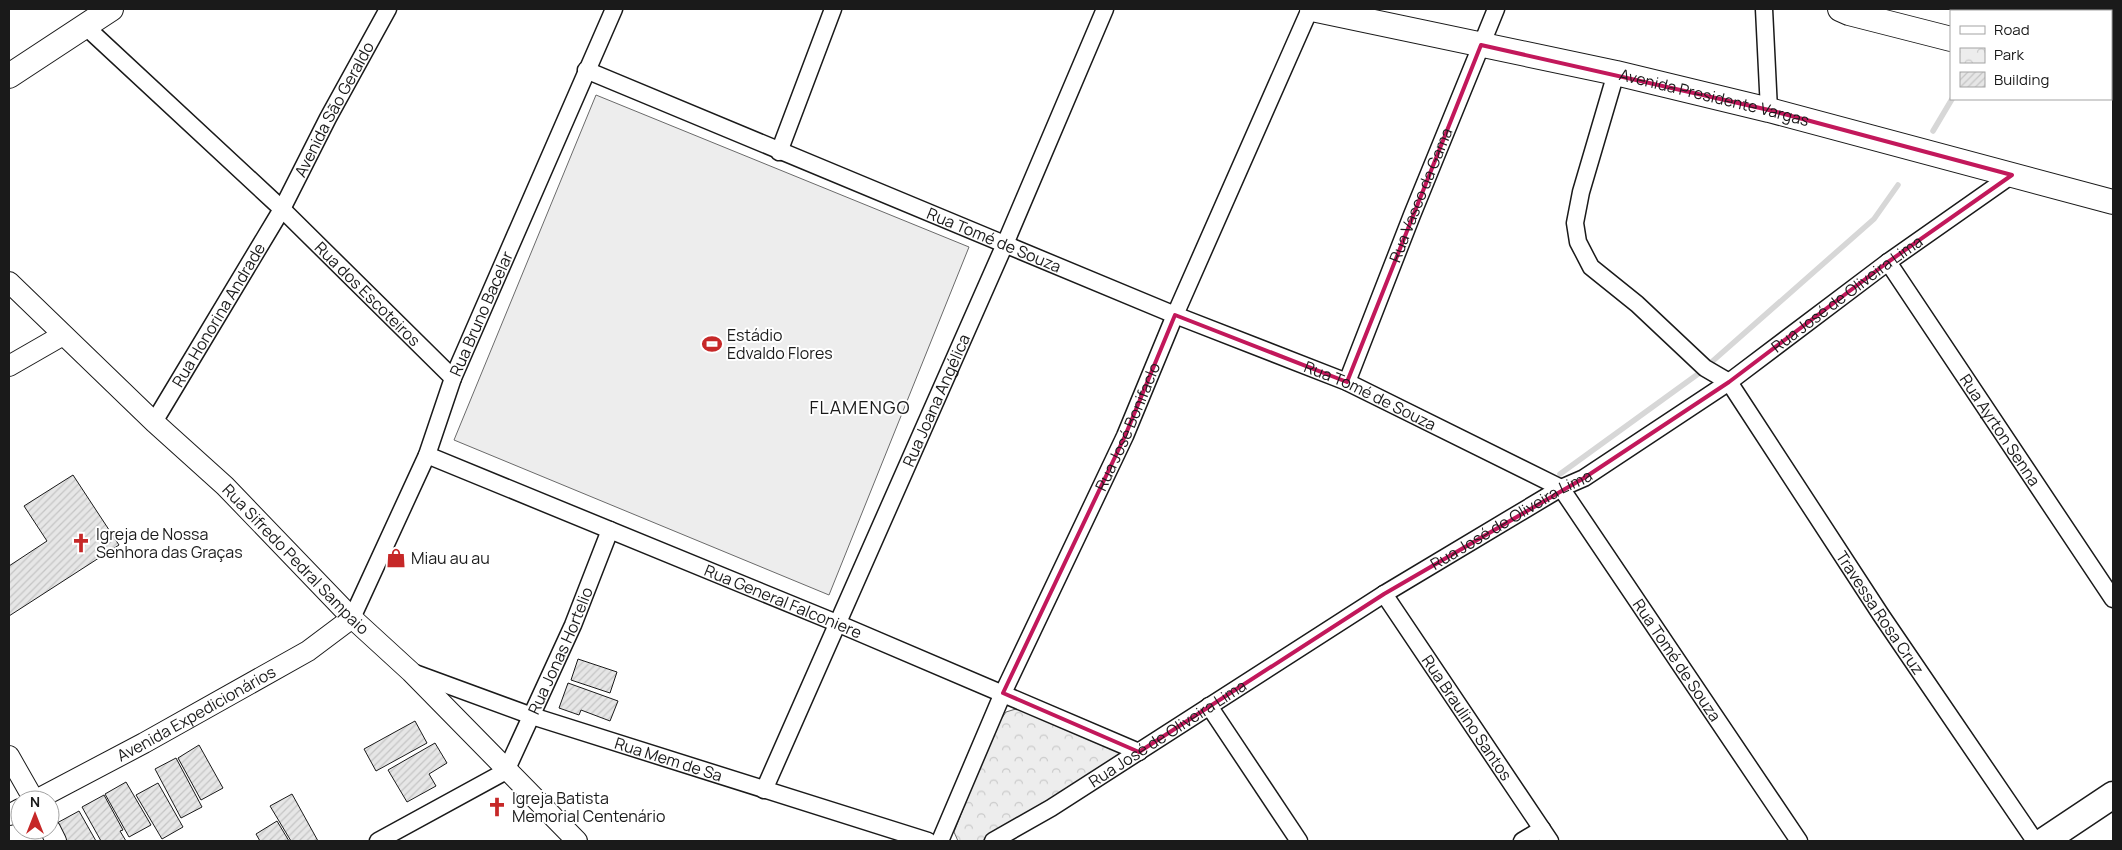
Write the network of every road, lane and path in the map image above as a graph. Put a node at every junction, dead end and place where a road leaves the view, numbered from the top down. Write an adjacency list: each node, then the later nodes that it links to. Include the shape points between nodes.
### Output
1 (111, 9): 10 (main road)
2 (388, 9): 20 (street, Avenida São Geraldo)
3 (614, 9): 13 (street, Rua Bruno Bacelar)
4 (833, 9): 17 (street)
5 (1105, 9): 21 (street, Rua Joana Angélica)
6 (1311, 9): 12 (main road, Avenida Presidente Vargas); 24 (street, Rua José Bonifaclo)
7 (1496, 9): 12 (street, Rua Vasco da Gama)
8 (1764, 9): 16 (street)
9 (1840, 9): 11 (main road)
10 (86, 27): 15 (main road); 20 (street, Rua dos Escoteiros)
11 (1950, 39)
12 (1481, 46): 14 (main road, Avenida Presidente Vargas); 28 (street, Rua Vasco da Gama)
13 (586, 70): 17 (street, Rua Tomé de Souza); 27 (street, Rua Bruno Bacelar)
14 (1616, 73): 16 (main road, Avenida Presidente Vargas); 29 (street, via 1581,192 1575,223 1578,242 1591,267 1637,304 1705,368)
15 (9, 76)
16 (1769, 110): 18 (main road, Avenida Presidente Vargas)
17 (778, 152): 21 (street, Rua Tomé de Souza)
18 (2012, 175): 19 (main road, Avenida Presidente Vargas); 22 (street, Rua José de Oliveira Lima)
19 (2113, 202)
20 (282, 209): 27 (street, Rua dos Escoteiros); 30 (street, Rua Honorina Andrade)
21 (1006, 244): 24 (street, Rua Tomé de Souza); 37 (street, Rua Joana Angélica)
22 (1888, 262): 29 (street, Rua José de Oliveira Lima); 35 (street, Rua Ayrton Senna)
23 (9, 282): 25 (street, Rua Sifredo Pedral Sampaio)
24 (1175, 315): 28 (street, Rua Tomé de Souza); 39 (street, Rua José Bonifaclo, via 1125,436)
25 (63, 335): 26 (street); 30 (street, Rua Sifredo Pedral Sampaio)
26 (9, 366)
27 (453, 378): 31 (street, Rua Bruno Bacelar)
28 (1347, 382): 32 (street, Rua Tomé de Souza)
29 (1729, 382): 32 (street, Rua José de Oliveira Lima, via 1584,478); 58 (street, Travessa Rosa Cruz, via 1881,615)
30 (154, 422): 36 (street, Rua Sifredo Pedral Sampaio, via 225,486)
31 (427, 455): 33 (street, Rua General Falconiere); 36 (street, Rua Bruno Bacelar)
32 (1561, 488): 34 (street, Rua José de Oliveira Lima); 57 (street, Rua Tomé de Souza)
33 (610, 530): 37 (street, Rua General Falconiere); 41 (street, Rua Jonas Hortelio)
34 (1384, 594): 40 (street, Rua José de Oliveira Lima); 49 (street, Rua Braulino Santos)
35 (2113, 599)
36 (352, 618): 38 (street, Rua Sifredo Pedral Sampaio); 46 (street, Avenida Expedicionários, via 308,651)
37 (839, 624): 39 (street, Rua General Falconiere); 47 (street, Rua Joana Angélica)
38 (411, 672): 41 (street, Rua Mem de Sa); 44 (street, Rua Sifredo Pedral Sampaio)
39 (1003, 693): 42 (street, Rua General Falconiere); 53 (street, Rua José Bonifaclo)
40 (1209, 706): 42 (street, Rua José de Oliveira Lima); 55 (street)
41 (532, 716): 44 (street, Rua Jonas Hortelio); 47 (street, Rua Mem de Sa)
42 (1139, 752): 54 (street, Rua José de Oliveira Lima, via 1052,808)
43 (9, 756): 45 (street)
44 (506, 770): 50 (street); 51 (street, Rua Sifredo Pedral Sampaio)
45 (29, 790)
46 (54, 790)
47 (764, 790): 52 (street, Rua Mem de Sa)
48 (2113, 795): 59 (main road)
49 (1546, 835): 56 (street)
50 (378, 841)
51 (577, 841)
52 (928, 841)
53 (940, 841)
54 (993, 841)
55 (1299, 841)
56 (1522, 841)
57 (1799, 841)
58 (2035, 841)
59 (2044, 841)

